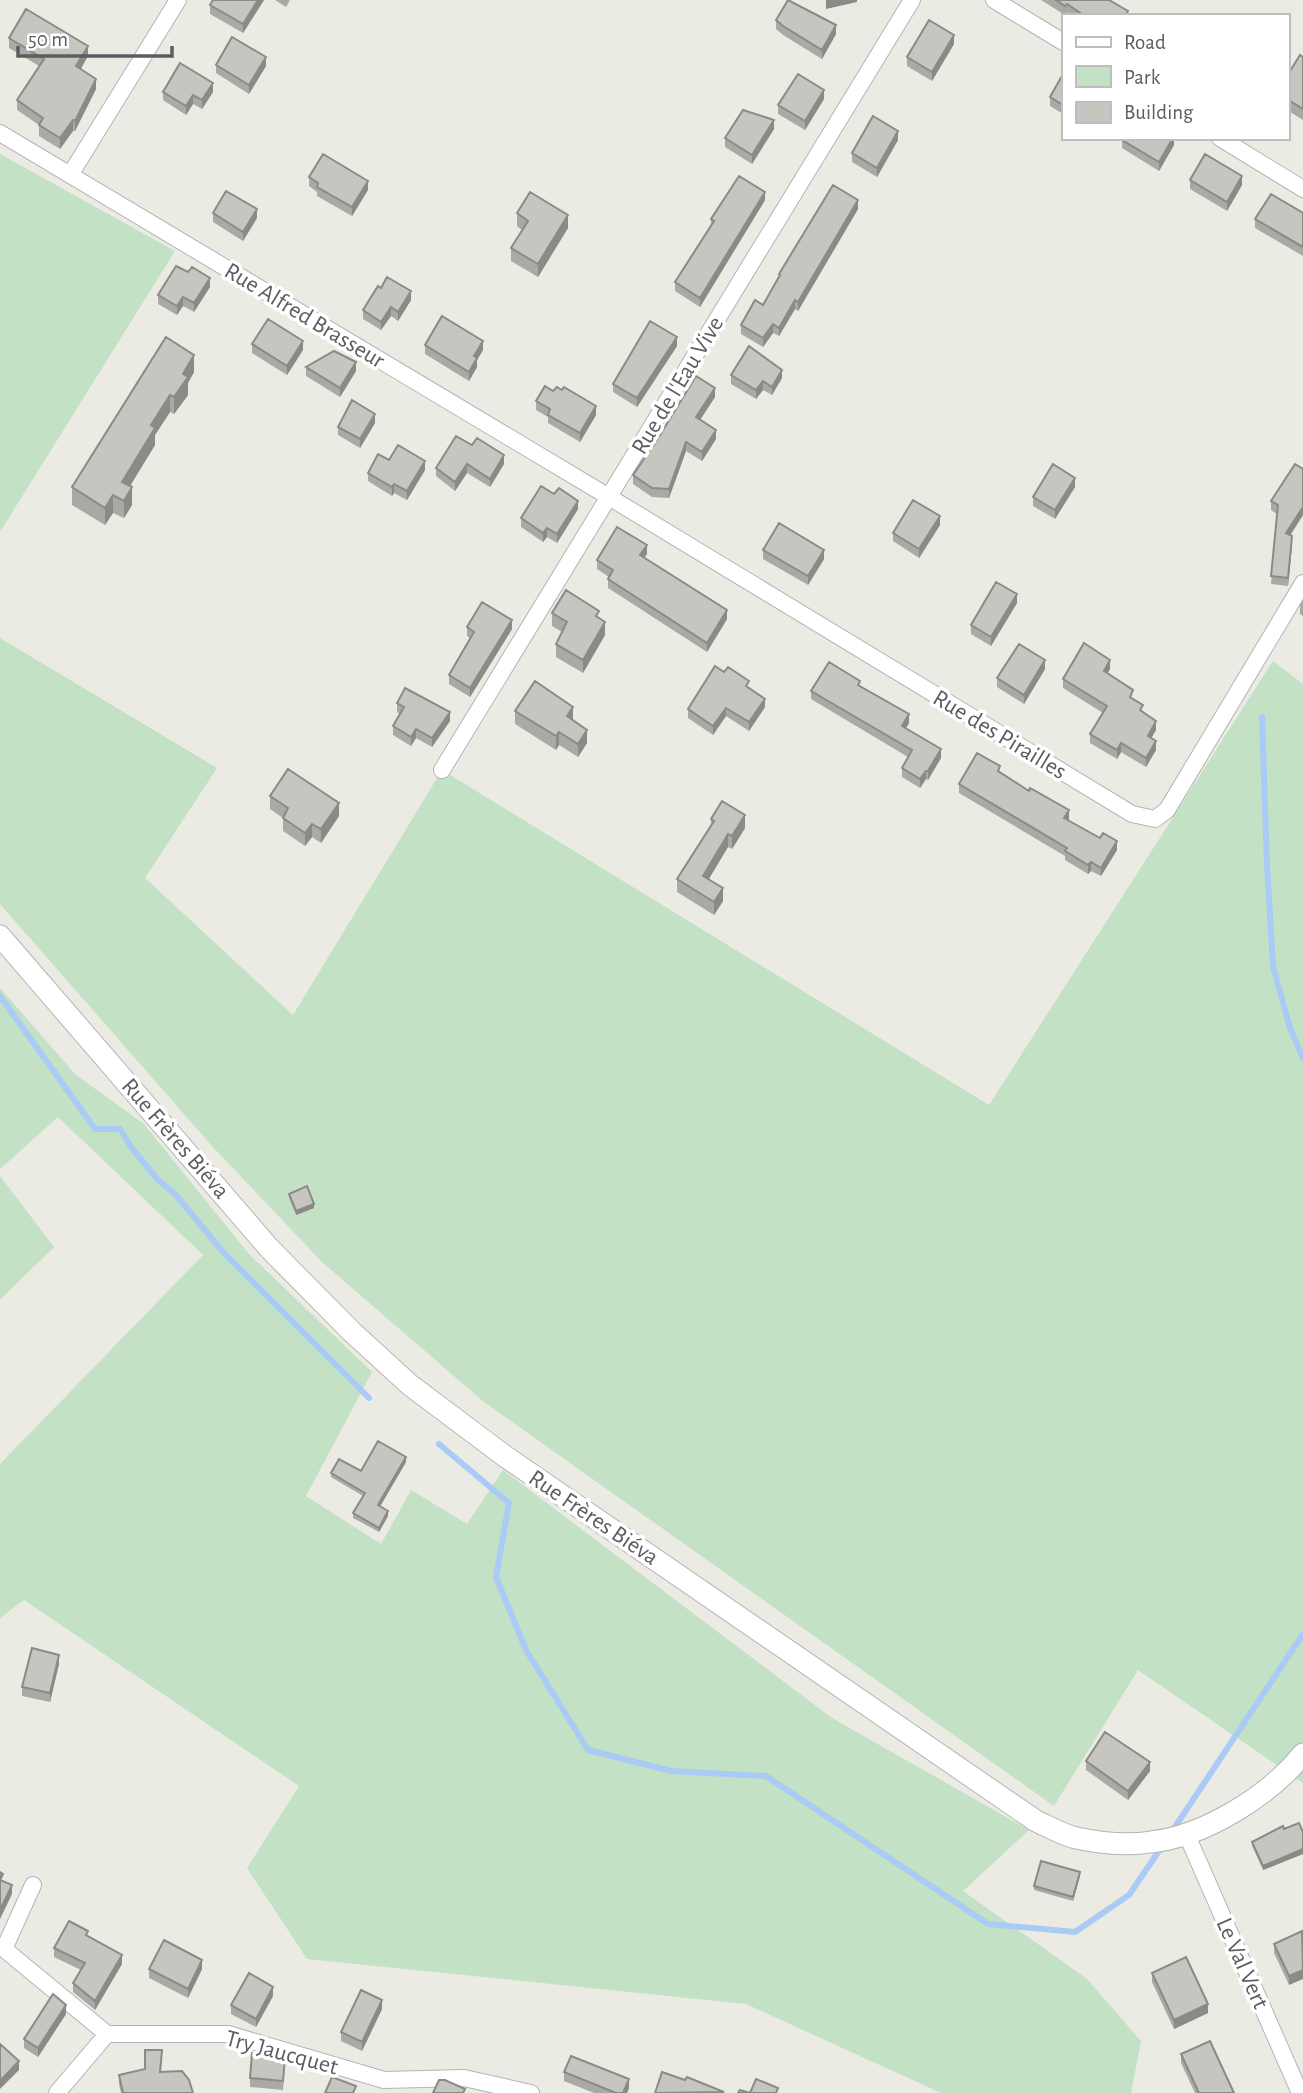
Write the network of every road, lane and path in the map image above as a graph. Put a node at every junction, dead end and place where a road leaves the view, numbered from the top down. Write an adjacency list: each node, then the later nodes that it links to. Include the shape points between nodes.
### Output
1 (178, 0): 7 (street)
2 (912, 0): 9 (street, Rue de l'Eau Vive)
3 (994, 0): 4 (street)
4 (1062, 41)
5 (0, 133): 7 (street, Rue Alfred Brasseur)
6 (1223, 140): 8 (street)
7 (70, 175): 9 (street, Rue Alfred Brasseur)
8 (1303, 190)
9 (609, 497): 10 (street, Rue des Pirailles, via 1132,814 1155,819 1167,810); 11 (street, Rue de l'Eau Vive)
10 (1303, 583)
11 (442, 770)
12 (0, 936): 14 (street, Rue Frères Biéva, via 269,1248 410,1385 506,1457 1036,1821 1073,1838 1112,1843 1150,1843)
13 (1303, 1754): 14 (street, Rue Frères Biéva, via 1259,1796)
14 (1185, 1834): 19 (street, Le Val Vert)
15 (33, 1885): 16 (street, via 4,1949)
16 (107, 2034): 17 (street); 18 (street, Try Jaucquet, via 228,2034 384,2080 464,2078)
17 (57, 2093)
18 (531, 2093)
19 (1300, 2093)

